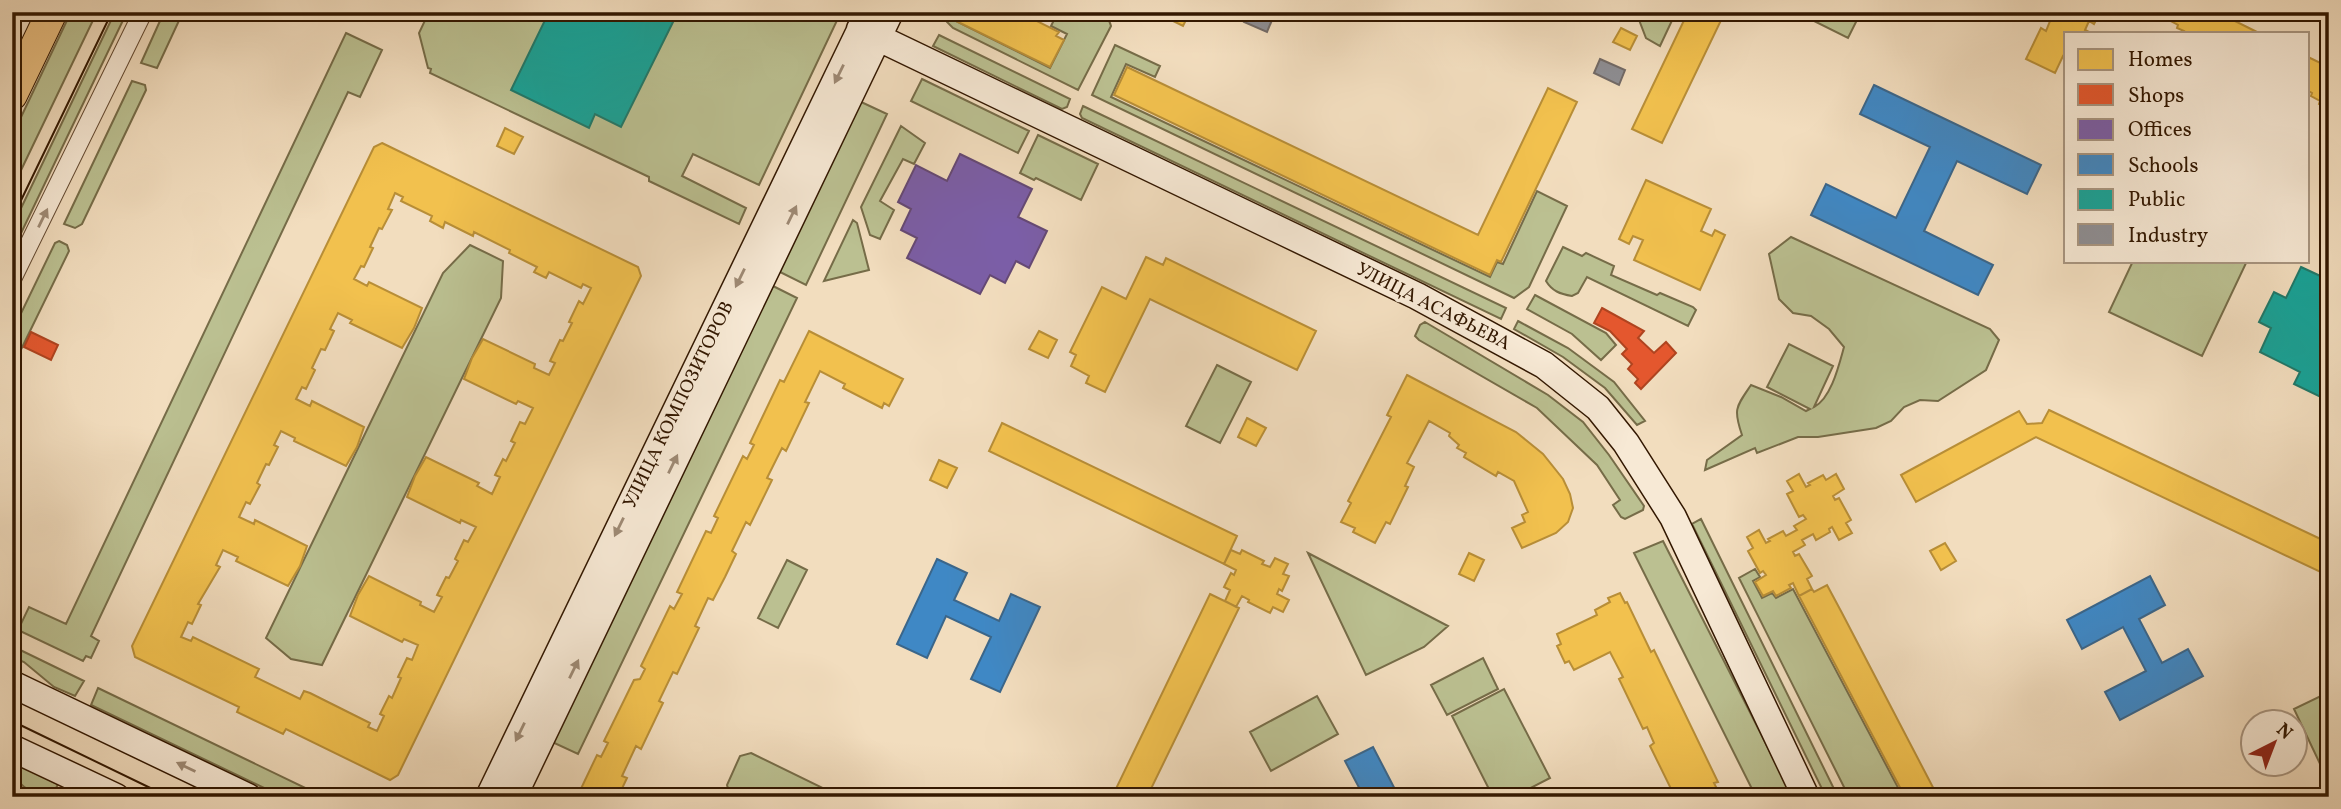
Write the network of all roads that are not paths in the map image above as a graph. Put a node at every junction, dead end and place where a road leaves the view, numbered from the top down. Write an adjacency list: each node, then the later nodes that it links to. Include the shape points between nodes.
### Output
1 (52, 12): 5 (main road)
2 (143, 12): 6 (street, one-way to 2)
3 (890, 12): 4 (street, УЛИЦА КОМПОЗИТОРОВ)
4 (869, 26): 13 (street, УЛИЦА КОМПОЗИТОРОВ, one-way to 13); 14 (street, УЛИЦА КОМПОЗИТОРОВ, one-way to 4); 15 (street, УЛИЦА АСАФЬЕВА, via 1417,296 1544,365 1598,408 1673,517)
5 (12, 95)
6 (12, 279)
7 (12, 684): 12 (street, one-way to 7)
8 (12, 748): 11 (street)
9 (12, 789): 10 (street)
10 (17, 797)
11 (116, 797)
12 (248, 797)
13 (489, 797)
14 (513, 797)
15 (1806, 797)

